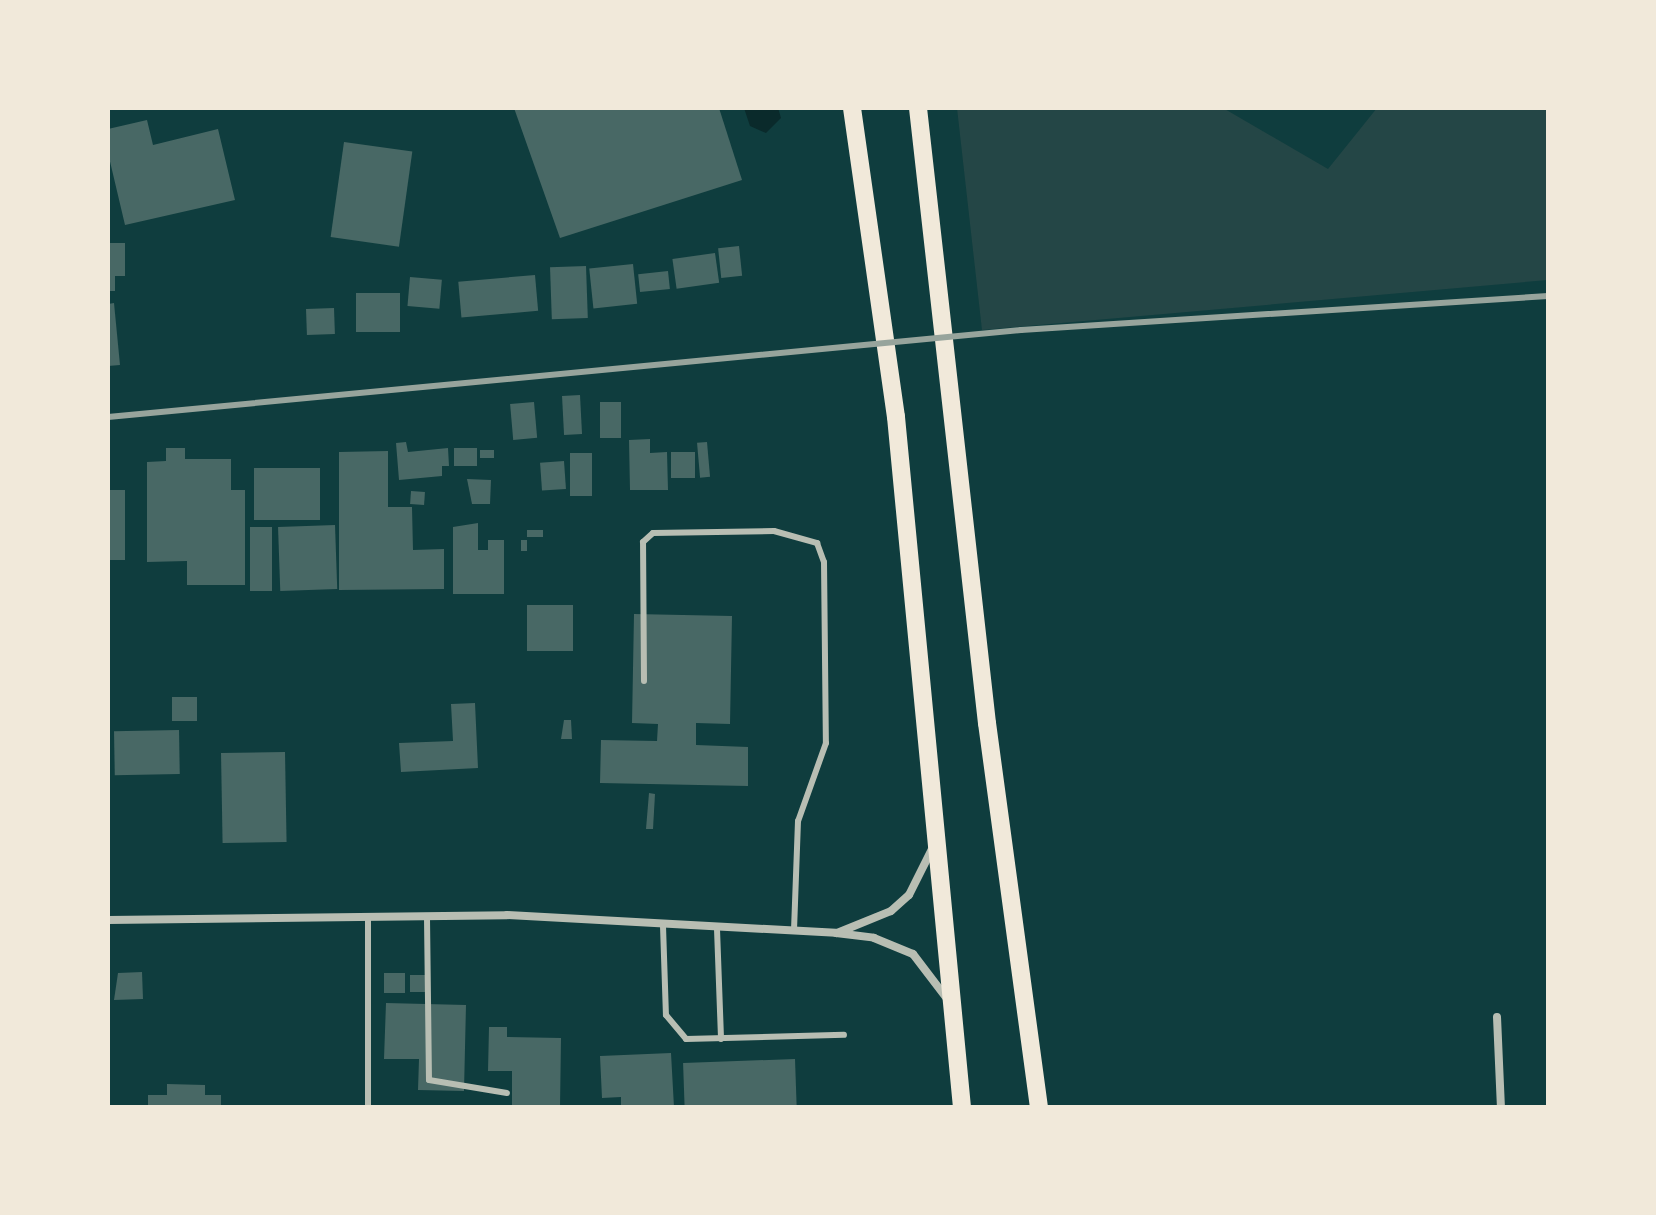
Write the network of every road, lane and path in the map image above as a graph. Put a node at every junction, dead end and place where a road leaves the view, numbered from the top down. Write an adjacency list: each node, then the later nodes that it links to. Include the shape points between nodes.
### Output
1 (852, 108): 4 (highway, via 896,417)
2 (918, 108): 19 (highway, via 987,723)
3 (644, 681): 10 (lane, via 643,542 653,533 774,531 817,543 824,562 826,743 798,821)
4 (937, 837): 11 (street, via 909,895 891,911); 12 (highway)
5 (427, 918): 7 (street); 8 (street, via 507,915); 16 (lane, via 429,1080)
6 (108, 920): 7 (street)
7 (368, 920): 17 (lane)
8 (663, 926): 9 (street); 15 (lane, via 666,1015 686,1039)
9 (717, 929): 10 (street); 15 (lane)
10 (794, 931): 11 (street)
11 (836, 933): 12 (street, via 874,938 913,954)
12 (954, 1009): 18 (highway)
13 (1497, 1017): 20 (street)
14 (844, 1035): 15 (lane)
15 (721, 1039)
16 (507, 1093)
17 (368, 1107)
18 (962, 1107)
19 (1039, 1107)
20 (1501, 1107)

